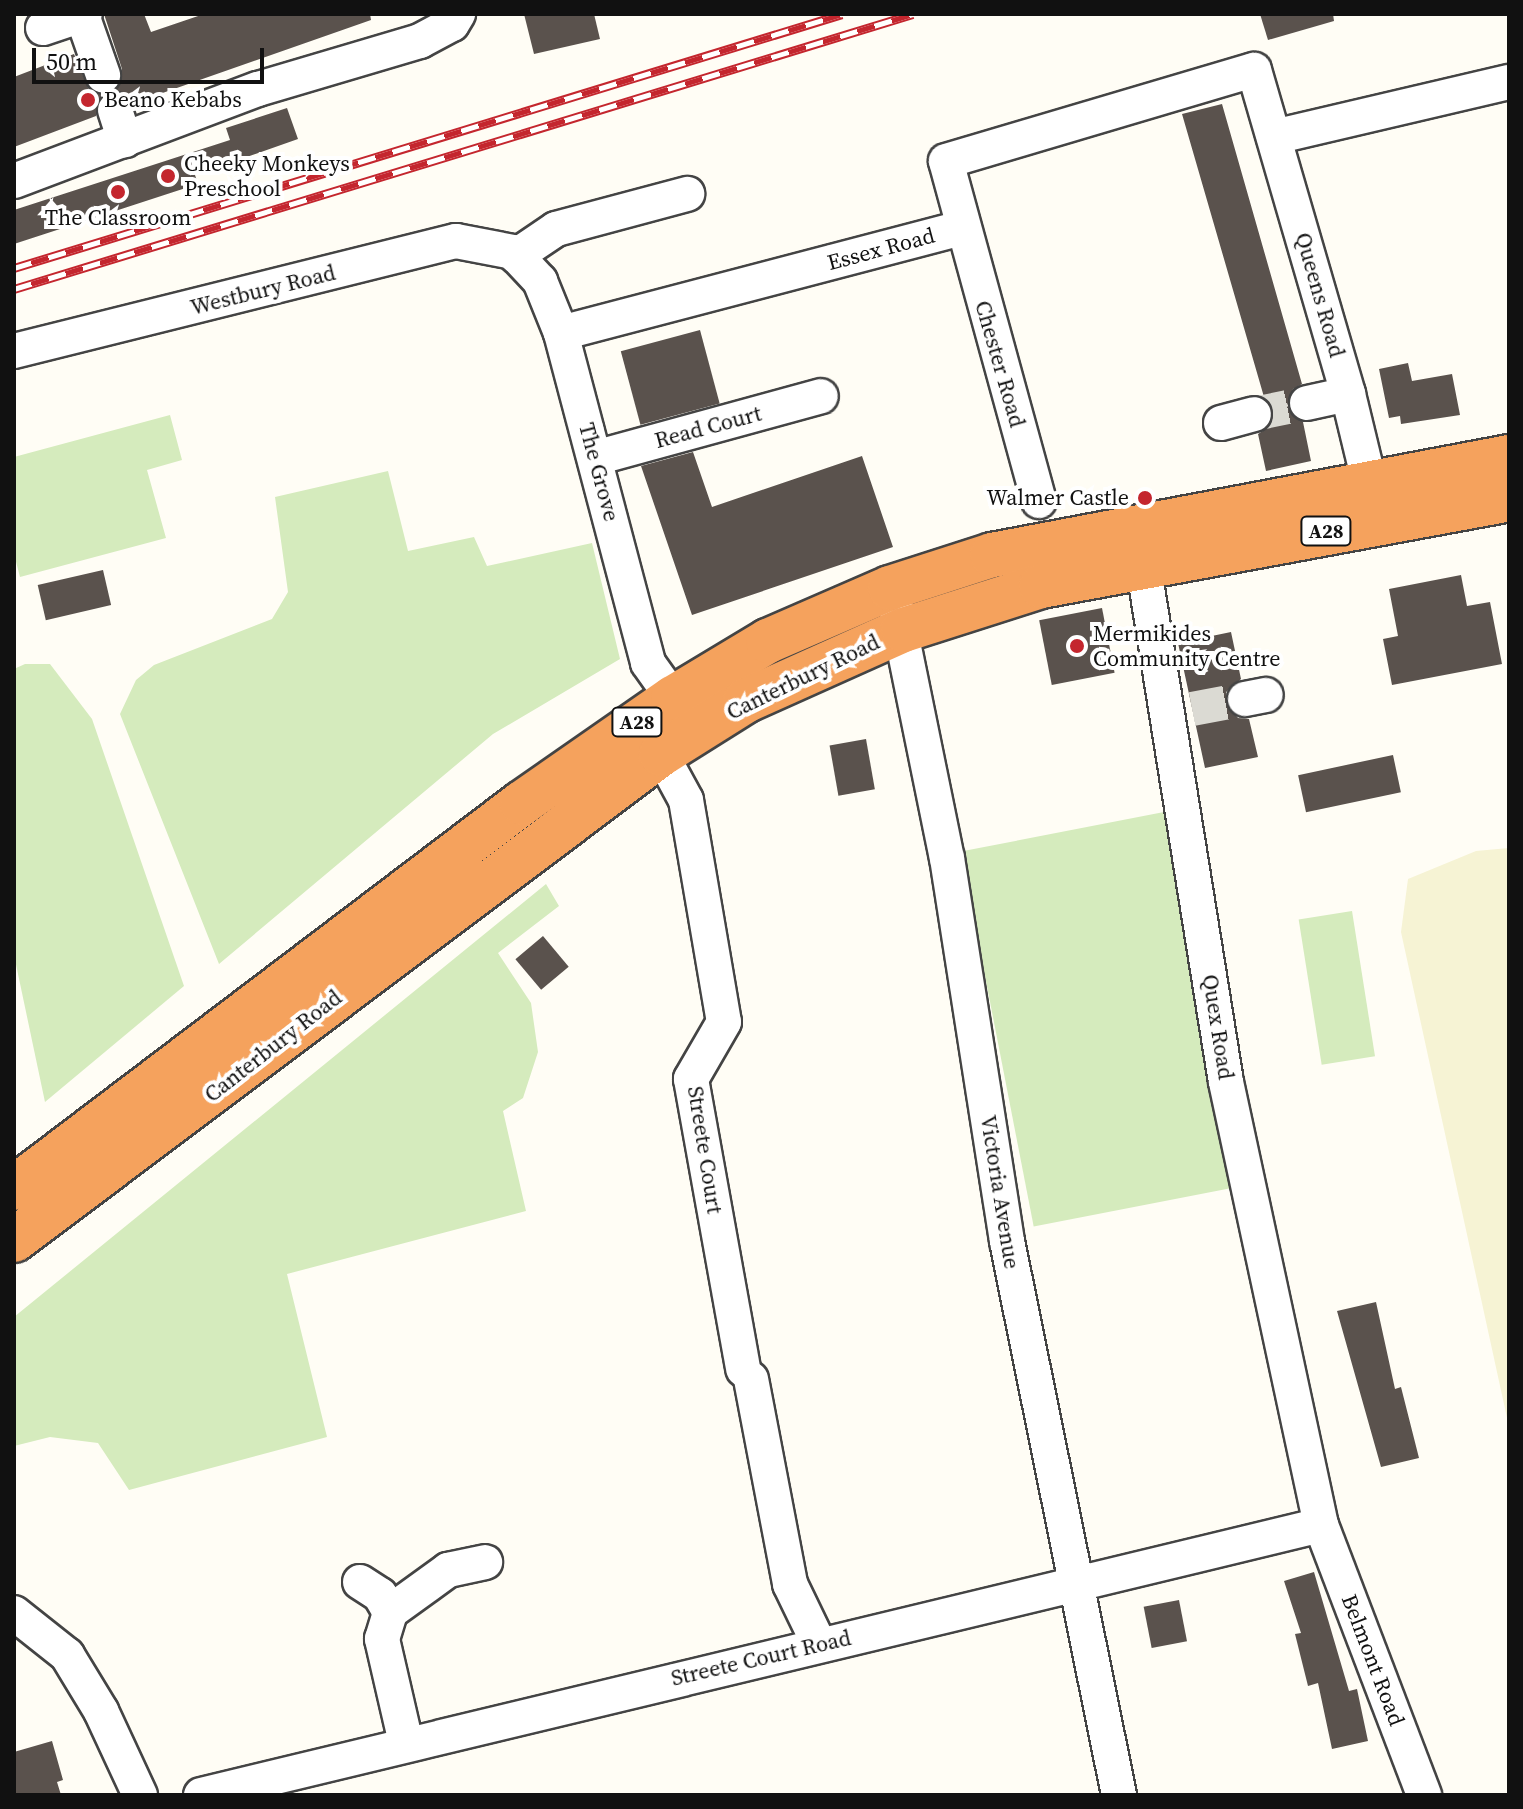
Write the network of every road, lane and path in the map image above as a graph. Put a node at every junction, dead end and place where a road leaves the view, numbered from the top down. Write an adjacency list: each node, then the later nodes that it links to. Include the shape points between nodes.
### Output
1 (84, 14): 3 (street); 5 (street)
2 (455, 19): 8 (street, via 420,41 120,125)
3 (43, 28)
4 (1254, 70): 7 (street, Queens Road); 10 (street, Essex Road, via 946,161)
5 (103, 75)
6 (1509, 82): 7 (street)
7 (1274, 137): 14 (street, Queens Road)
8 (14, 181)
9 (687, 194): 11 (street, via 556,229)
10 (962, 228): 12 (street, Essex Road); 22 (street, Chester Road)
11 (515, 254): 12 (street, The Grove, via 540,281); 13 (street, Westbury Road, via 456,241)
12 (561, 333): 20 (street, The Grove)
13 (14, 351)
14 (1348, 394): 16 (street); 23 (street, Queens Road)
15 (821, 396): 20 (street, Read Court)
16 (1307, 403)
17 (1254, 414): 18 (street)
18 (1221, 423)
19 (1509, 457): 23 (highway, Canterbury Road / A28)
20 (595, 458): 27 (street, The Grove, via 648,663)
21 (1509, 499): 23 (highway, Canterbury Road / A28)
22 (1039, 501)
23 (1374, 502): 24 (highway, Canterbury Road / A28)
24 (1140, 544): 25 (highway, Canterbury Road / A28, via 992,555); 26 (highway, Canterbury Road / A28, via 1041,586); 31 (street, Quex Road, via 1180,710 1237,1142)
25 (890, 588): 26 (street, Victoria Avenue); 27 (highway, Canterbury Road / A28, via 768,641)
26 (903, 630): 28 (highway, Canterbury Road / A28, via 745,701); 34 (street, Victoria Avenue, via 947,858 1007,1241)
27 (673, 698): 28 (street); 29 (highway, Canterbury Road / A28, via 522,803)
28 (661, 754): 30 (highway, Canterbury Road / A28); 37 (street, Streete Court, via 686,800 724,1022 691,1079 790,1584)
29 (14, 1188)
30 (14, 1240)
31 (1321, 1525): 34 (street, Streete Court Road); 42 (street, Belmont Road)
32 (485, 1562): 35 (street, via 448,1570)
33 (360, 1582): 35 (street, via 380,1595)
34 (1077, 1586): 37 (street, Streete Court Road); 41 (street, Victoria Avenue)
35 (390, 1612): 38 (street, via 382,1639)
36 (14, 1613): 39 (street, via 67,1655)
37 (819, 1644): 38 (street, Streete Court Road)
38 (406, 1743): 40 (street, Streete Court Road)
39 (140, 1795)
40 (201, 1795)
41 (1119, 1795)
42 (1424, 1795)

